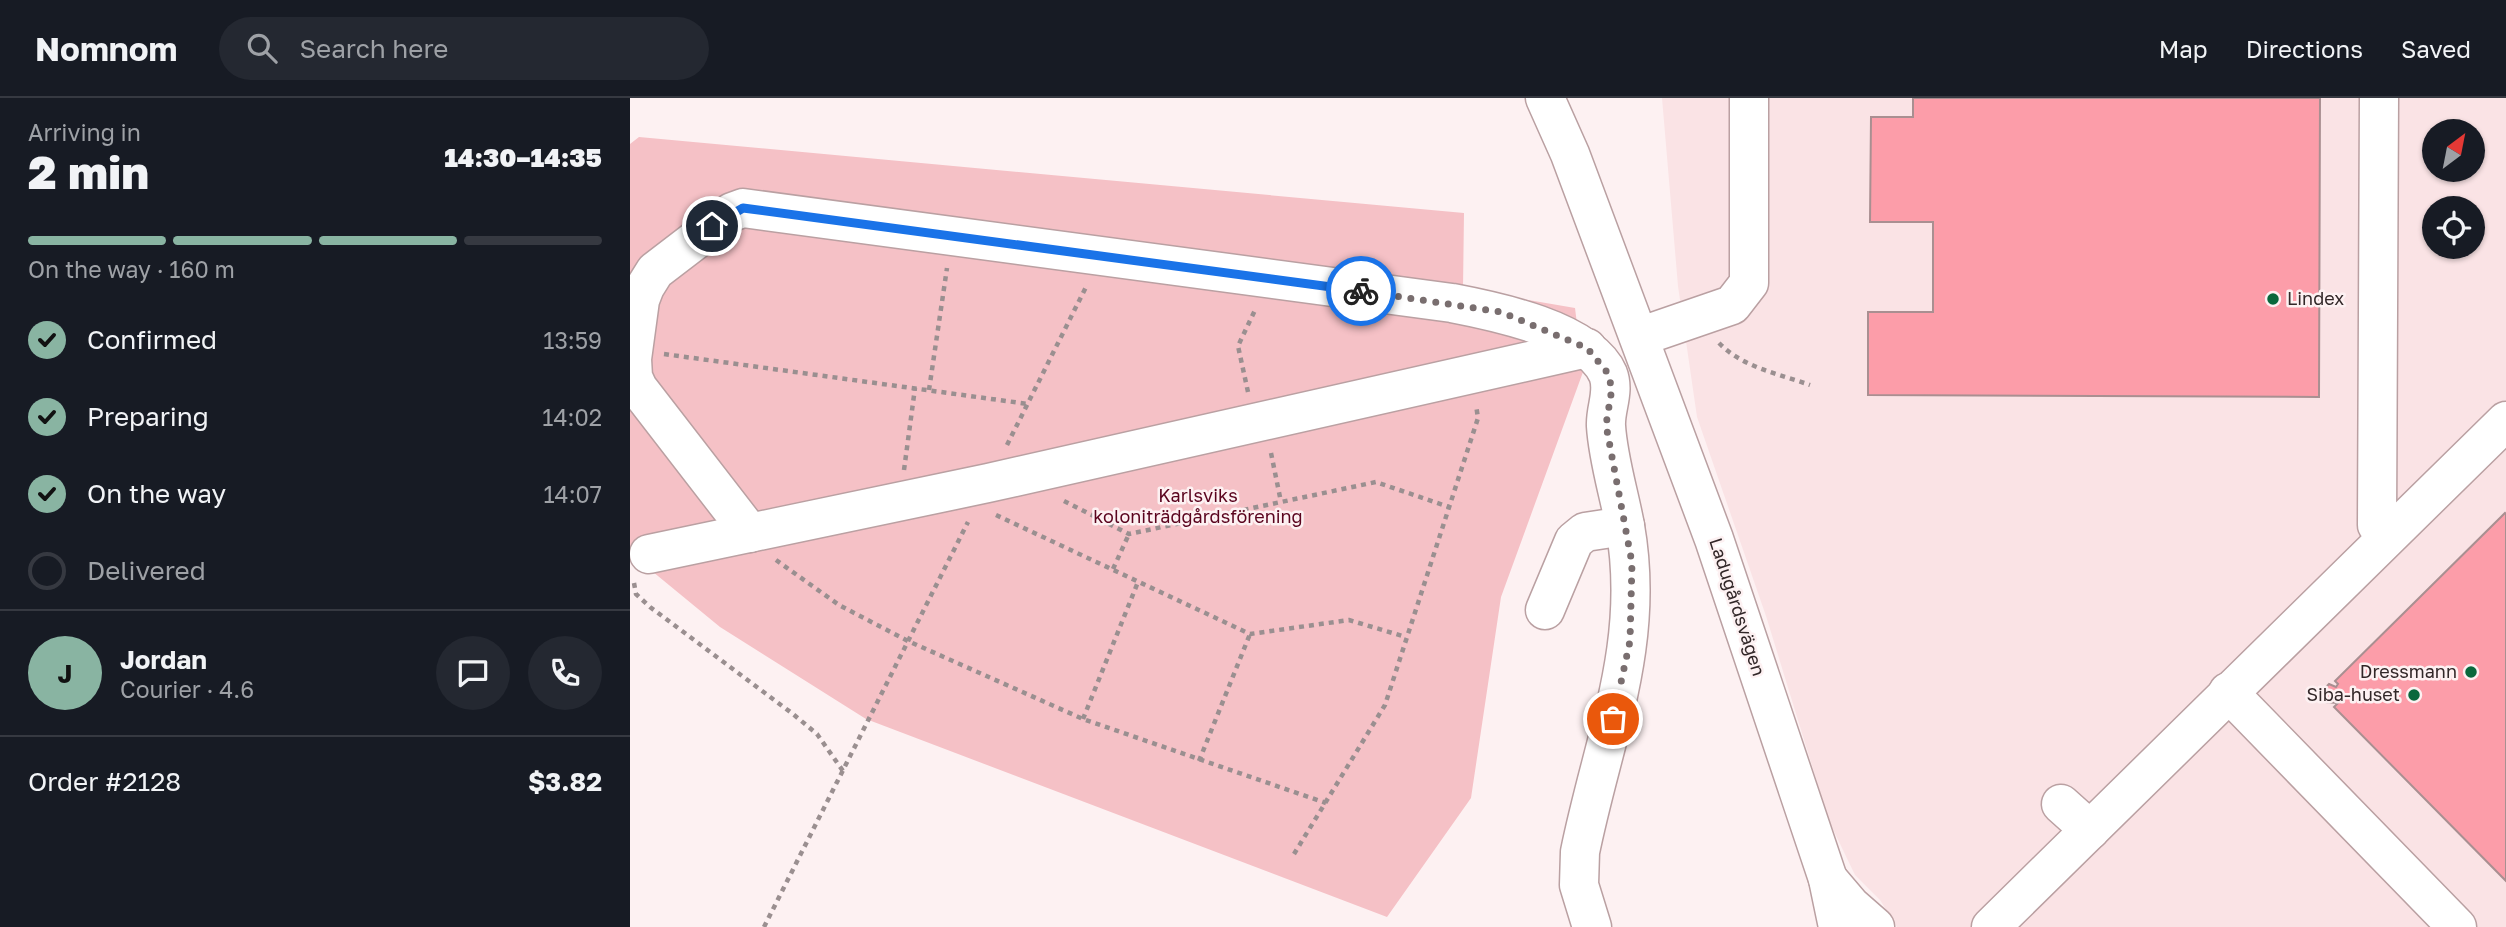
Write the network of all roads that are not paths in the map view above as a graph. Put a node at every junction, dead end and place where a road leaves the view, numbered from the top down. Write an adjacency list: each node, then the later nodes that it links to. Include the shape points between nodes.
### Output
1 (1545, 98): 4 (street, Ladugårdsvägen)
2 (1749, 98): 4 (street, via 1749,284 1732,305)
3 (2379, 98): 9 (street, via 2378,525)
4 (1639, 337): 15 (street, Ladugårdsvägen, via 1714,539)
5 (1587, 348): 7 (street, via 1607,372 1612,388 1606,425); 8 (street, via 1259,422 994,489 899,502); 8 (street, via 1501,312 743,208 655,271 640,300 632,377)
6 (2506, 421): 9 (street)
7 (1625, 526): 11 (street, via 1585,533 1574,541); 16 (street, via 1632,563 1630,641 1580,852 1579,885)
8 (750, 533): 10 (street)
9 (2387, 536): 12 (street)
10 (649, 554)
11 (1545, 610)
12 (2228, 692): 14 (street); 20 (street)
13 (2061, 804): 14 (street)
14 (2090, 830): 19 (street)
15 (1828, 879): 17 (street, Ladugårdsvägen); 18 (street, Ladugårdsvägen)
16 (1592, 927)
17 (1838, 927)
18 (1875, 927)
19 (1991, 927)
20 (2457, 927)

